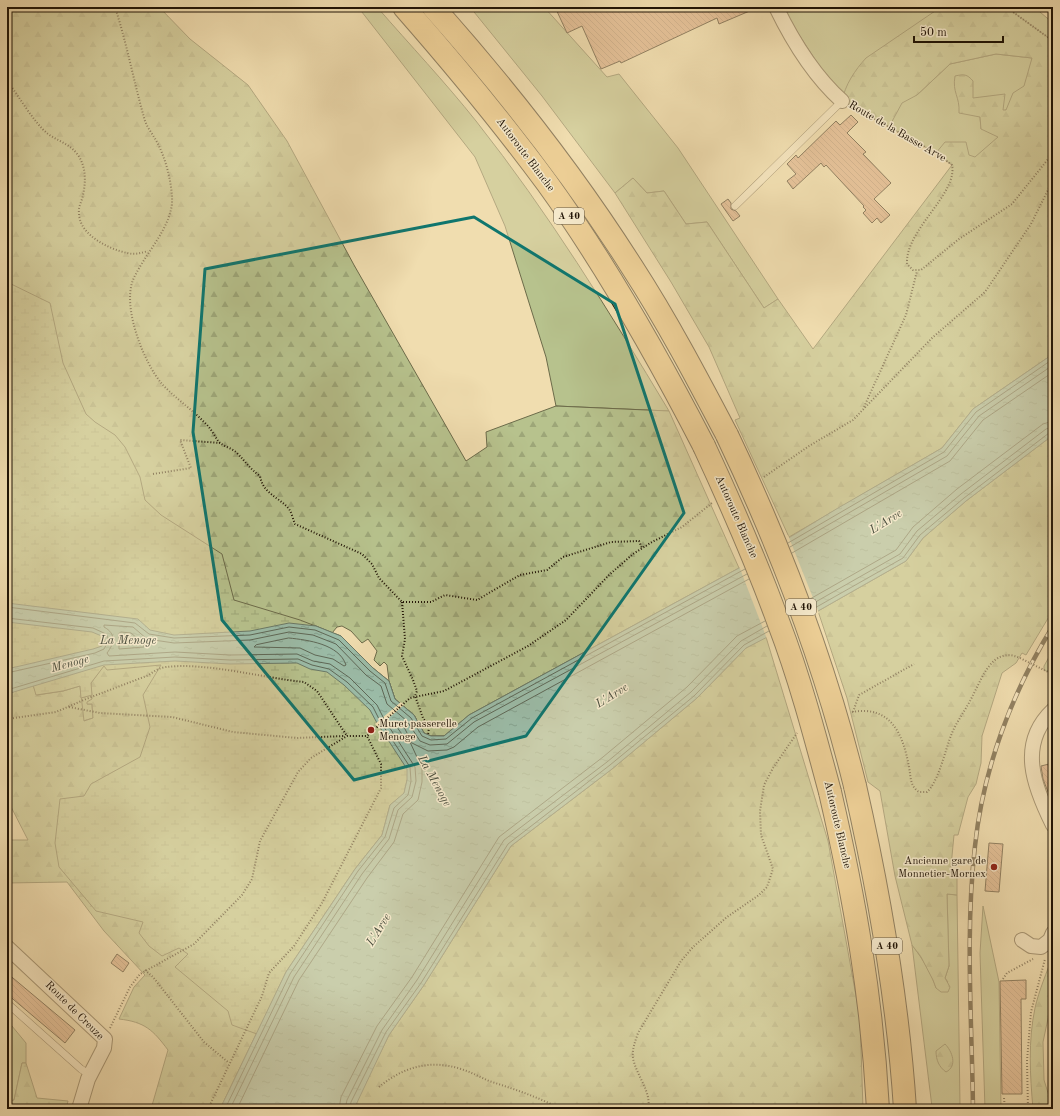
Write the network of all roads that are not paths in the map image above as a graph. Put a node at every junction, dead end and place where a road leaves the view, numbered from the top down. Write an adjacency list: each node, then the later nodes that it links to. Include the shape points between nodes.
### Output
1 (404, 7): 14 (highway, Autoroute Blanche / A 40, bridge, via 484,102 552,191 611,278 704,446 749,547 780,625 816,738 849,873 874,1038)
2 (433, 7): 15 (highway, A 40, bridge, via 530,122 603,222 660,313 728,435 772,534 804,615 841,729 855,786 886,939)
3 (776, 7): 4 (street, Route de la Basse Arve, via 805,56 822,80)
4 (842, 101): 5 (lane)
5 (735, 206)
6 (1053, 710): 7 (street, via 1040,728 1033,744 1031,761 1036,787)
7 (1053, 825)
8 (1049, 939): 9 (street, via 1041,947 1031,946)
9 (1022, 940)
10 (7, 947): 12 (street, Route de Creuze, via 105,1039 104,1048)
11 (7, 1003): 12 (lane)
12 (90, 1075): 13 (street, Route de Creuze)
13 (79, 1109)
14 (878, 1109)
15 (905, 1109)

